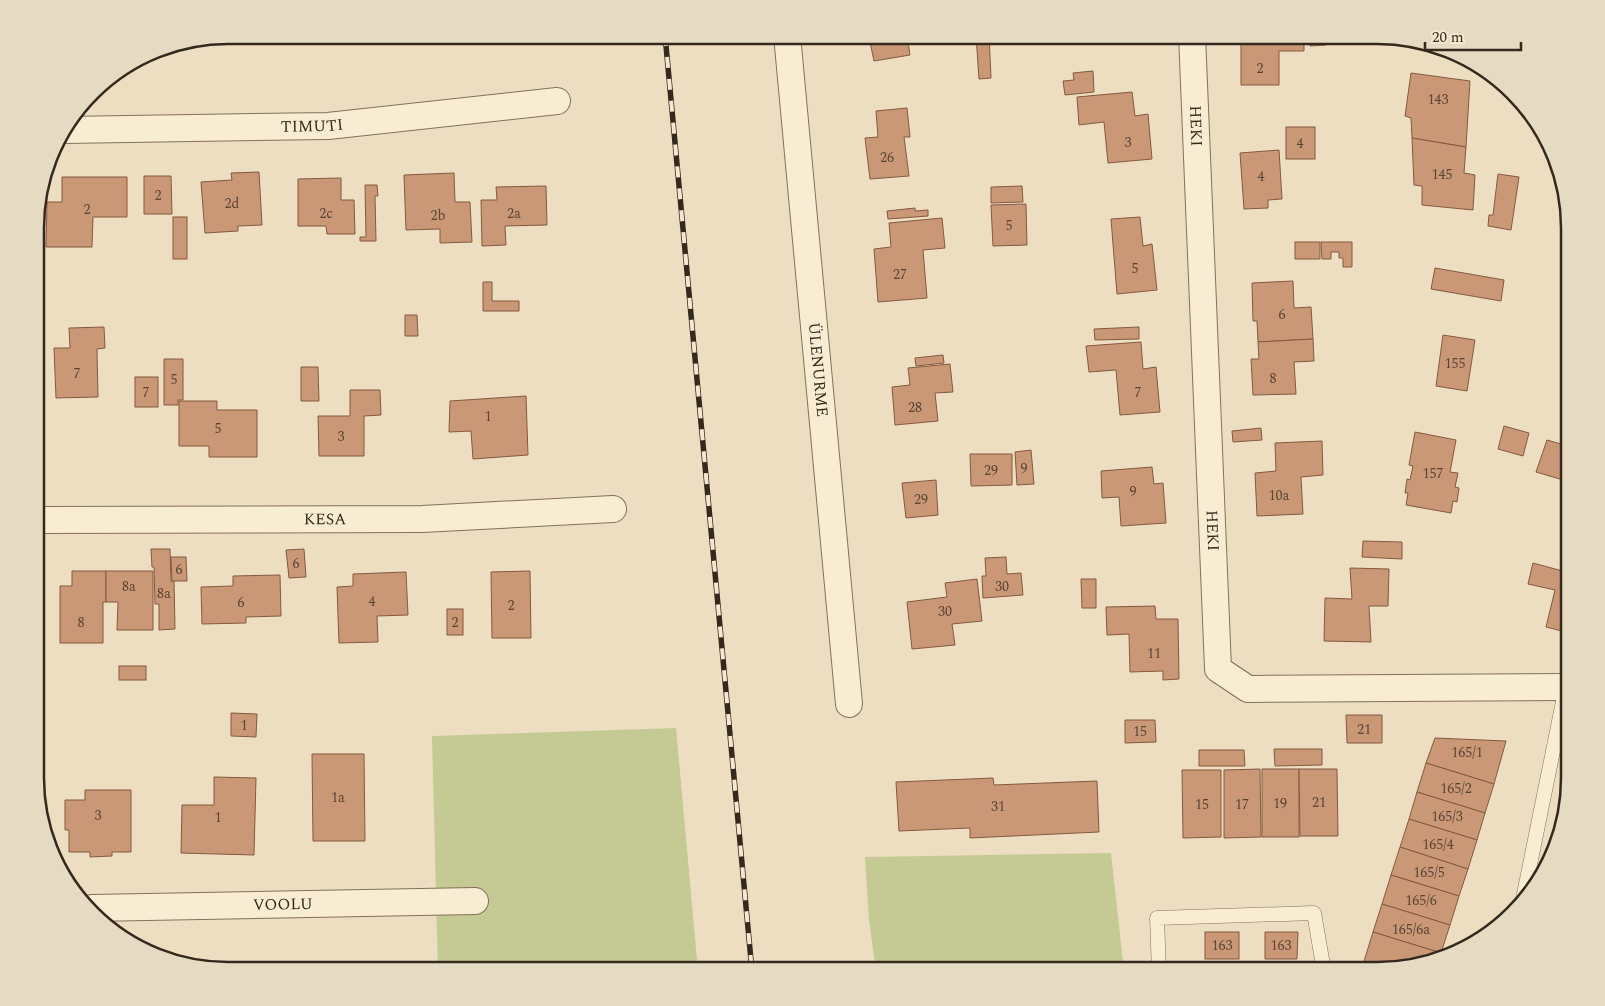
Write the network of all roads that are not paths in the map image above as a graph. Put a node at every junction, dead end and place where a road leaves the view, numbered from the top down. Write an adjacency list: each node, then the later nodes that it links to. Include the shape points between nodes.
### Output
1 (788, 44): 8 (street, ÜLENURME)
2 (1192, 44): 7 (street, HEKI, via 1218,669 1248,689)
3 (557, 102): 4 (street, TIMUTI, via 328,126)
4 (72, 130)
5 (613, 509): 6 (street, KESA, via 422,519)
6 (44, 520)
7 (1561, 687)
8 (849, 704)
9 (1561, 720): 10 (lane)
10 (1526, 887)
11 (475, 901): 12 (street, VOOLU)
12 (98, 908)
13 (1159, 962): 14 (lane, via 1157,918 1314,913)
14 (1322, 962)

